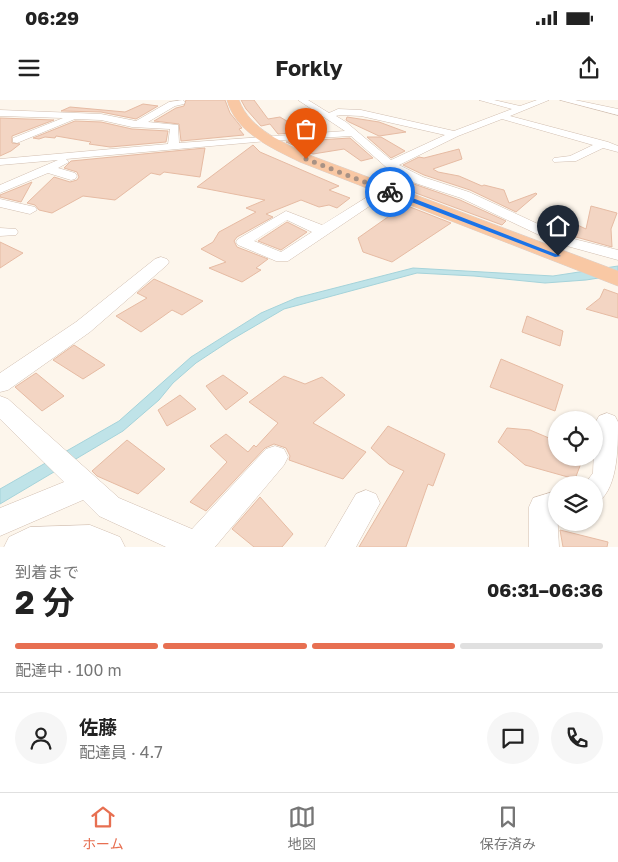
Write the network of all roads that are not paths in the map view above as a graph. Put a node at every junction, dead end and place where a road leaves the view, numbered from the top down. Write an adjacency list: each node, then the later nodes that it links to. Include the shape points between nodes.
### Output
1 (233, 100): 18 (highway, via 240,115)
2 (302, 100): 11 (street)
3 (483, 100): 7 (street)
4 (545, 100): 7 (street)
5 (564, 100): 8 (street)
6 (180, 102): 14 (street)
7 (521, 109): 13 (street)
8 (618, 112)
9 (0, 113): 10 (street)
10 (77, 116): 12 (street); 19 (street)
11 (329, 116): 16 (street); 17 (street, via 338,112 361,113)
12 (123, 117): 14 (street); 15 (street)
13 (503, 117): 17 (street); 20 (street)
14 (138, 124): 21 (street, via 175,127)
15 (108, 129)
16 (353, 134): 18 (street); 26 (street)
17 (455, 134): 26 (street)
18 (267, 138): 21 (street); 30 (highway, via 306,159)
19 (17, 140)
20 (604, 144): 22 (street); 24 (street, via 572,160)
21 (173, 147): 23 (street)
22 (618, 149)
23 (73, 156): 25 (street); 27 (street)
24 (558, 160)
25 (0, 162)
26 (390, 165): 34 (street, via 419,180 464,194 561,240)
27 (48, 169): 28 (street); 29 (street)
28 (71, 176)
29 (0, 189)
30 (385, 190): 33 (street); 36 (highway)
31 (0, 203): 32 (street)
32 (30, 210)
33 (323, 231): 33 (street, via 282,258 243,242 286,215)
34 (618, 255)
35 (161, 262): 37 (street, via 83,327)
36 (618, 278)
37 (0, 384)
38 (0, 405): 42 (street)
39 (607, 423): 41 (street, via 606,477)
40 (275, 457): 46 (street)
41 (603, 481)
42 (86, 486): 45 (street); 46 (street, via 109,507)
43 (366, 503): 49 (street)
44 (548, 506): 50 (street, via 543,507)
45 (0, 522)
46 (190, 545)
47 (19, 547): 48 (street, via 30,542 90,539)
48 (110, 547)
49 (340, 547)
50 (544, 547)

